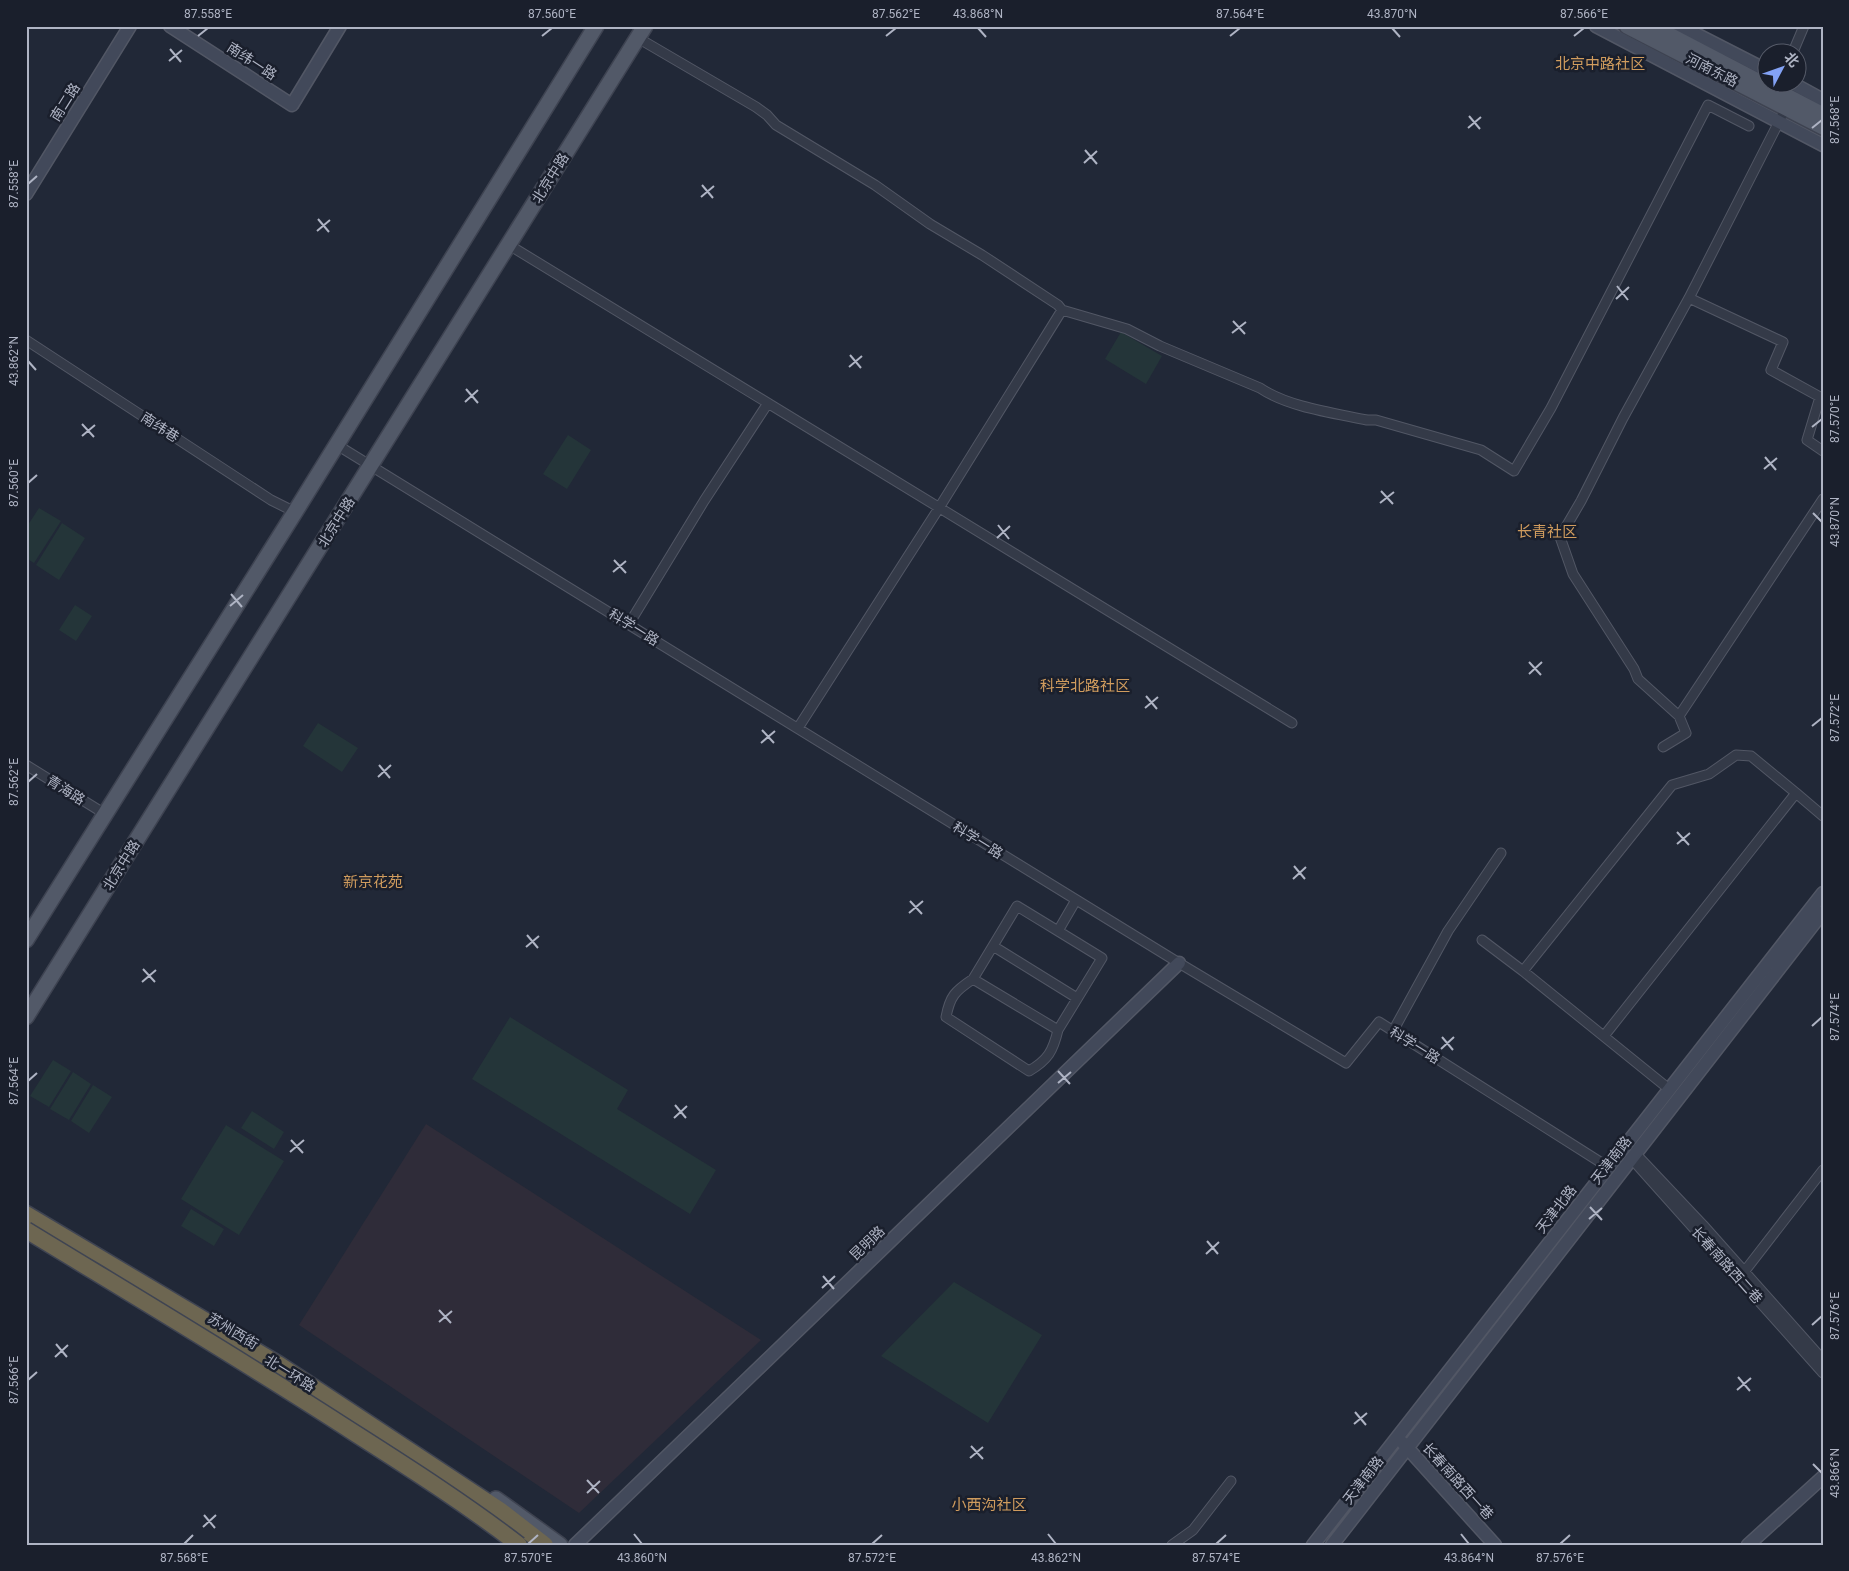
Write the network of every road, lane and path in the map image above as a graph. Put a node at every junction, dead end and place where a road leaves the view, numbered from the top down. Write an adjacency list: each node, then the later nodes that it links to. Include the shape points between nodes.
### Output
1 (130, 26): 24 (street, 南二路)
2 (170, 26): 3 (street, 南纬一路, via 292,105)
3 (340, 26)
4 (596, 26): 30 (main road)
5 (1596, 26): 20 (street)
6 (1627, 26): 18 (main road, 河南东路)
7 (1652, 26): 13 (main road, 河南东路)
8 (1680, 26): 12 (street)
9 (1804, 26): 11 (street)
10 (641, 32): 25 (main road, 北京中路); 27 (street, via 756,107 776,126 875,185)
11 (1797, 42)
12 (1756, 65)
13 (1756, 73)
14 (1783, 92): 18 (street)
15 (1792, 92): 19 (main road, 河南东路)
16 (1801, 92): 17 (street)
17 (1823, 100)
18 (1786, 108): 20 (street); 22 (main road, 河南东路)
19 (1823, 115)
20 (1779, 122): 23 (street); 26 (street)
21 (1749, 126): 27 (street, via 1708,105 1514,472 1481,450 1376,420 1312,409 1267,393 1127,328)
22 (1823, 127)
23 (1823, 144)
24 (26, 194)
25 (508, 245): 29 (street); 32 (main road, 北京中路)
26 (1689, 298): 31 (street, via 1782,342 1771,370 1820,397 1807,440); 37 (street, via 1560,537 1573,574 1638,679)
27 (1062, 310): 34 (street)
28 (26, 340): 35 (street, 南纬巷, via 271,500)
29 (768, 403): 34 (street); 36 (street, via 704,500)
30 (337, 445): 32 (street, 科学一路); 35 (main road)
31 (1823, 451)
32 (371, 465): 36 (street, 科学一路); 57 (main road, 北京中路)
33 (1823, 499): 37 (street)
34 (939, 508): 38 (street); 39 (street)
35 (295, 512): 43 (main road)
36 (629, 624): 39 (street, 科学一路)
37 (1679, 716): 40 (street, via 1686,733)
38 (1292, 723)
39 (798, 728): 47 (street, 科学一路)
40 (1662, 747)
41 (26, 765): 43 (street, 青海路)
42 (1796, 793): 44 (street); 54 (street, via 1751,756 1736,755 1709,774 1672,785); 60 (street)
43 (105, 814): 50 (main road)
44 (1823, 816)
45 (1501, 853): 59 (street, via 1448,931)
46 (1823, 893): 61 (street, 天津北路)
47 (1076, 900): 49 (street); 53 (street, 科学一路)
48 (1823, 912): 62 (street, 天津南路)
49 (1058, 931): 52 (street, via 1017,906); 56 (street, via 1102,958)
50 (26, 940)
51 (1482, 940): 54 (street)
52 (993, 946): 55 (street); 56 (street)
53 (1179, 964): 59 (street, 科学一路, via 1346,1063 1379,1022); 83 (street, 昆明路)
54 (1523, 971): 60 (street)
55 (973, 979): 58 (street); 58 (street, via 957,990 949,1003 946,1017 1029,1071 1043,1063 1054,1047)
56 (1078, 998): 58 (street)
57 (26, 1017)
58 (1058, 1030)
59 (1393, 1031): 65 (street, 科学一路)
60 (1604, 1036): 63 (street)
61 (1688, 1064): 62 (street); 63 (street, 天津北路)
62 (1699, 1072): 64 (street, 天津南路)
63 (1669, 1089): 65 (street, 天津北路)
64 (1633, 1156): 72 (street, 长春南路西二巷); 73 (street, 天津南路); 75 (street, 长春南路西二巷)
65 (1608, 1167): 71 (street, 天津北路)
66 (1823, 1170): 72 (street)
67 (26, 1206): 82 (main road, 苏州西街, via 326,1388 519,1514)
68 (26, 1214): 81 (highway, 北一环路, via 278,1364 501,1511)
69 (26, 1230): 80 (highway, 北一环路, bridge, via 282,1386 399,1461)
70 (26, 1238): 80 (main road, 苏州西街, via 262,1381)
71 (1530, 1267): 73 (street); 76 (street, 天津北路)
72 (1744, 1272): 74 (street, 长春南路西二巷)
73 (1540, 1275): 77 (street, 天津南路)
74 (1823, 1360)
75 (1823, 1372)
76 (1398, 1438): 77 (street, 长春南路西一巷); 85 (street, 天津北路)
77 (1408, 1448): 86 (street, 天津南路); 87 (street, 长春南路西一巷)
78 (1823, 1477): 88 (street)
79 (1231, 1481): 84 (street, via 1194,1530)
80 (520, 1545)
81 (545, 1545)
82 (560, 1545)
83 (575, 1545)
84 (1172, 1545)
85 (1314, 1545)
86 (1332, 1545)
87 (1495, 1545)
88 (1748, 1545)

